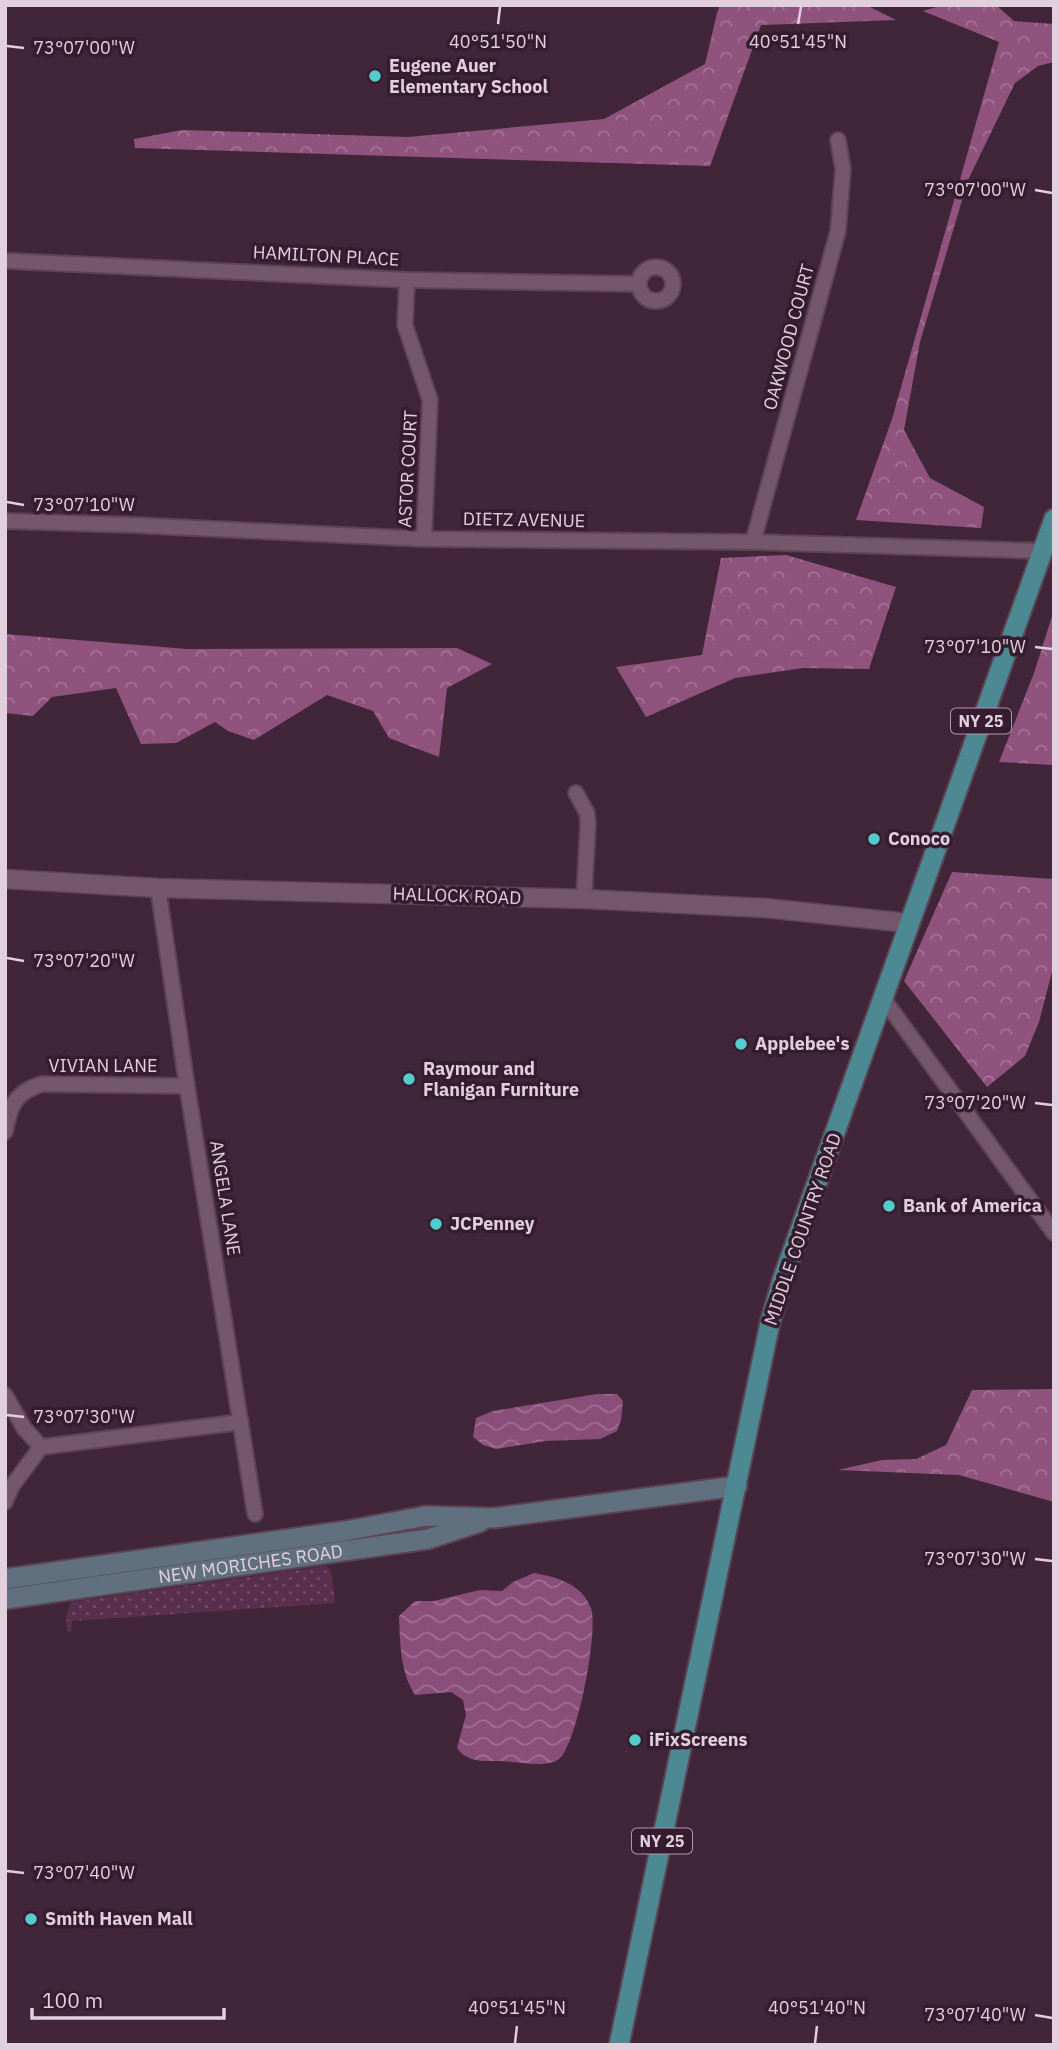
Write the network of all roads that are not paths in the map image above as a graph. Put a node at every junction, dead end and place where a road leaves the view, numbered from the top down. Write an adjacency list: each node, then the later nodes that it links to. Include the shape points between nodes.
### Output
1 (838, 140): 8 (street, OAKWOOD COURT, via 843,169 838,231)
2 (10, 261): 3 (street, HAMILTON PLACE)
3 (407, 280): 4 (street, HAMILTON PLACE); 7 (street, ASTOR COURT, via 405,325 430,400)
4 (639, 284)
5 (1054, 519): 9 (main road, MIDDLE COUNTRY ROAD / NY 25)
6 (5, 521): 7 (street, DIETZ AVENUE)
7 (424, 539): 8 (street, DIETZ AVENUE)
8 (754, 542): 9 (street, DIETZ AVENUE)
9 (1043, 551): 14 (main road, MIDDLE COUNTRY ROAD / NY 25)
10 (576, 793): 13 (street, via 588,824)
11 (5, 879): 12 (street, HALLOCK ROAD)
12 (158, 888): 13 (street, HALLOCK ROAD); 16 (street, ANGELA LANE)
13 (584, 899): 14 (street, HALLOCK ROAD, via 765,908)
14 (908, 923): 15 (main road, MIDDLE COUNTRY ROAD / NY 25)
15 (882, 997): 18 (street); 22 (main road, MIDDLE COUNTRY ROAD / NY 25, via 783,1278)
16 (187, 1086): 17 (street, VIVIAN LANE, via 42,1084 16,1098); 20 (street, ANGELA LANE)
17 (5, 1132)
18 (1054, 1233)
19 (5, 1395): 21 (street)
20 (241, 1422): 21 (street); 24 (street, ANGELA LANE)
21 (41, 1447): 23 (street)
22 (737, 1486): 25 (main road, NEW MORICHES ROAD); 28 (main road, MIDDLE COUNTRY ROAD / NY 25)
23 (5, 1502)
24 (254, 1514)
25 (494, 1518): 26 (main road, NEW MORICHES ROAD, via 426,1516); 27 (main road, NEW MORICHES ROAD, via 428,1539)
26 (5, 1578)
27 (5, 1599)
28 (620, 2045)

